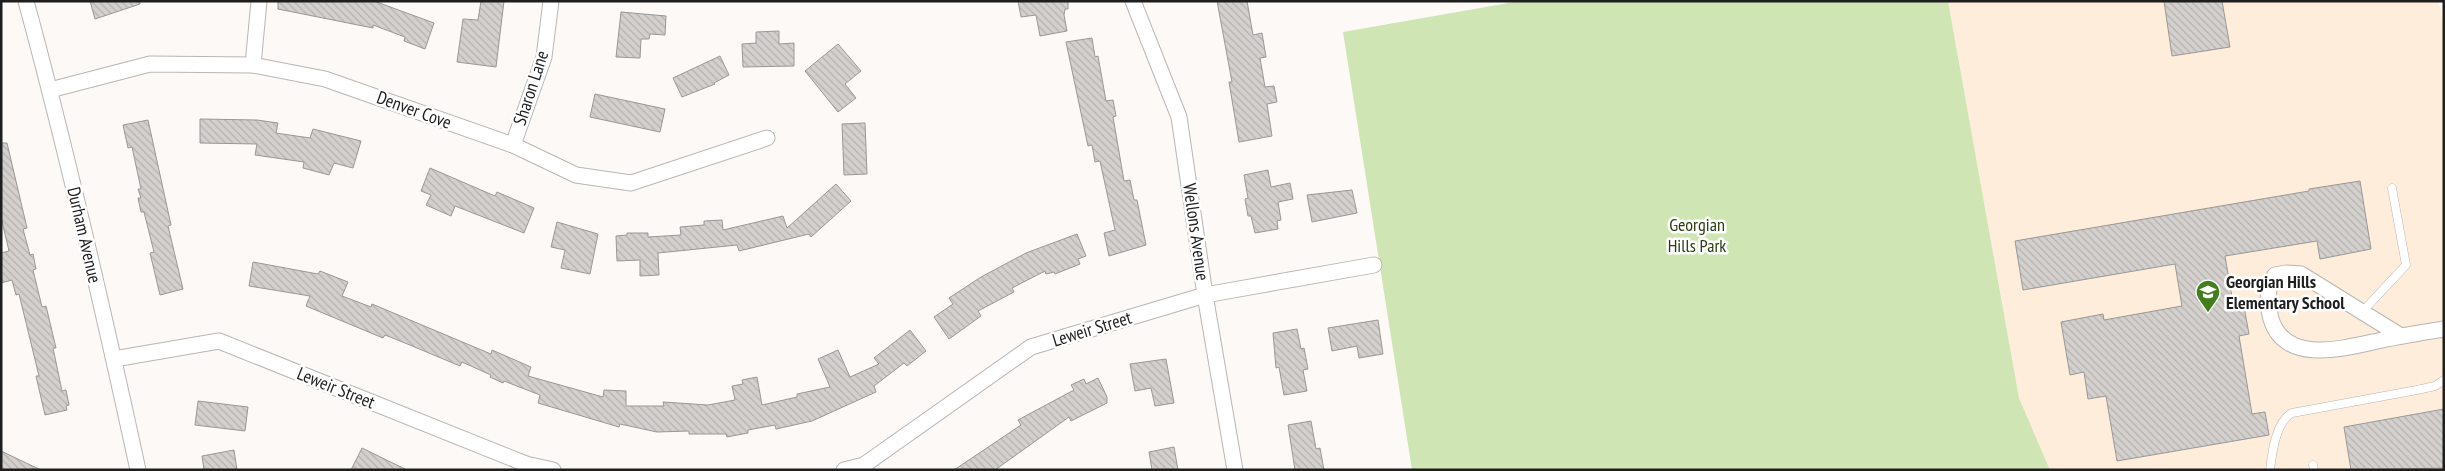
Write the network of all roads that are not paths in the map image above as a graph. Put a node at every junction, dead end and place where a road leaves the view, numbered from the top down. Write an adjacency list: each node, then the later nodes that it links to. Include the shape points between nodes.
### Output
1 (26, 1): 6 (street, Durham Avenue)
2 (259, 1): 5 (street)
3 (551, 1): 8 (street, Sharon Lane, via 544,57)
4 (1133, 1): 11 (street, Wellons Avenue, via 1179,117)
5 (253, 66): 6 (street, Denver Cove, via 150,64); 8 (street, Denver Cove, via 325,79)
6 (50, 90): 15 (street, Durham Avenue)
7 (767, 138): 8 (street, Denver Cove, via 631,183 576,175)
8 (512, 145)
9 (2392, 188): 12 (lane, via 2406,265)
10 (1374, 265): 11 (street, Leweir Street)
11 (1205, 295): 17 (street, Leweir Street, via 1031,347); 21 (street, Wellons Avenue)
12 (2362, 312): 14 (street); 14 (street, via 2301,274 2275,275 2268,284 2268,310 2274,328 2288,344 2309,350 2338,349)
13 (2444, 329): 14 (street)
14 (2401, 336)
15 (114, 359): 18 (street, Durham Avenue); 19 (street, Leweir Street, via 219,341 526,464)
16 (2444, 380): 22 (lane, via 2435,386 2286,416 2272,452)
17 (865, 467): 20 (street, Leweir Street)
18 (138, 470)
19 (553, 470)
20 (844, 470)
21 (1235, 470)
22 (2270, 470)

